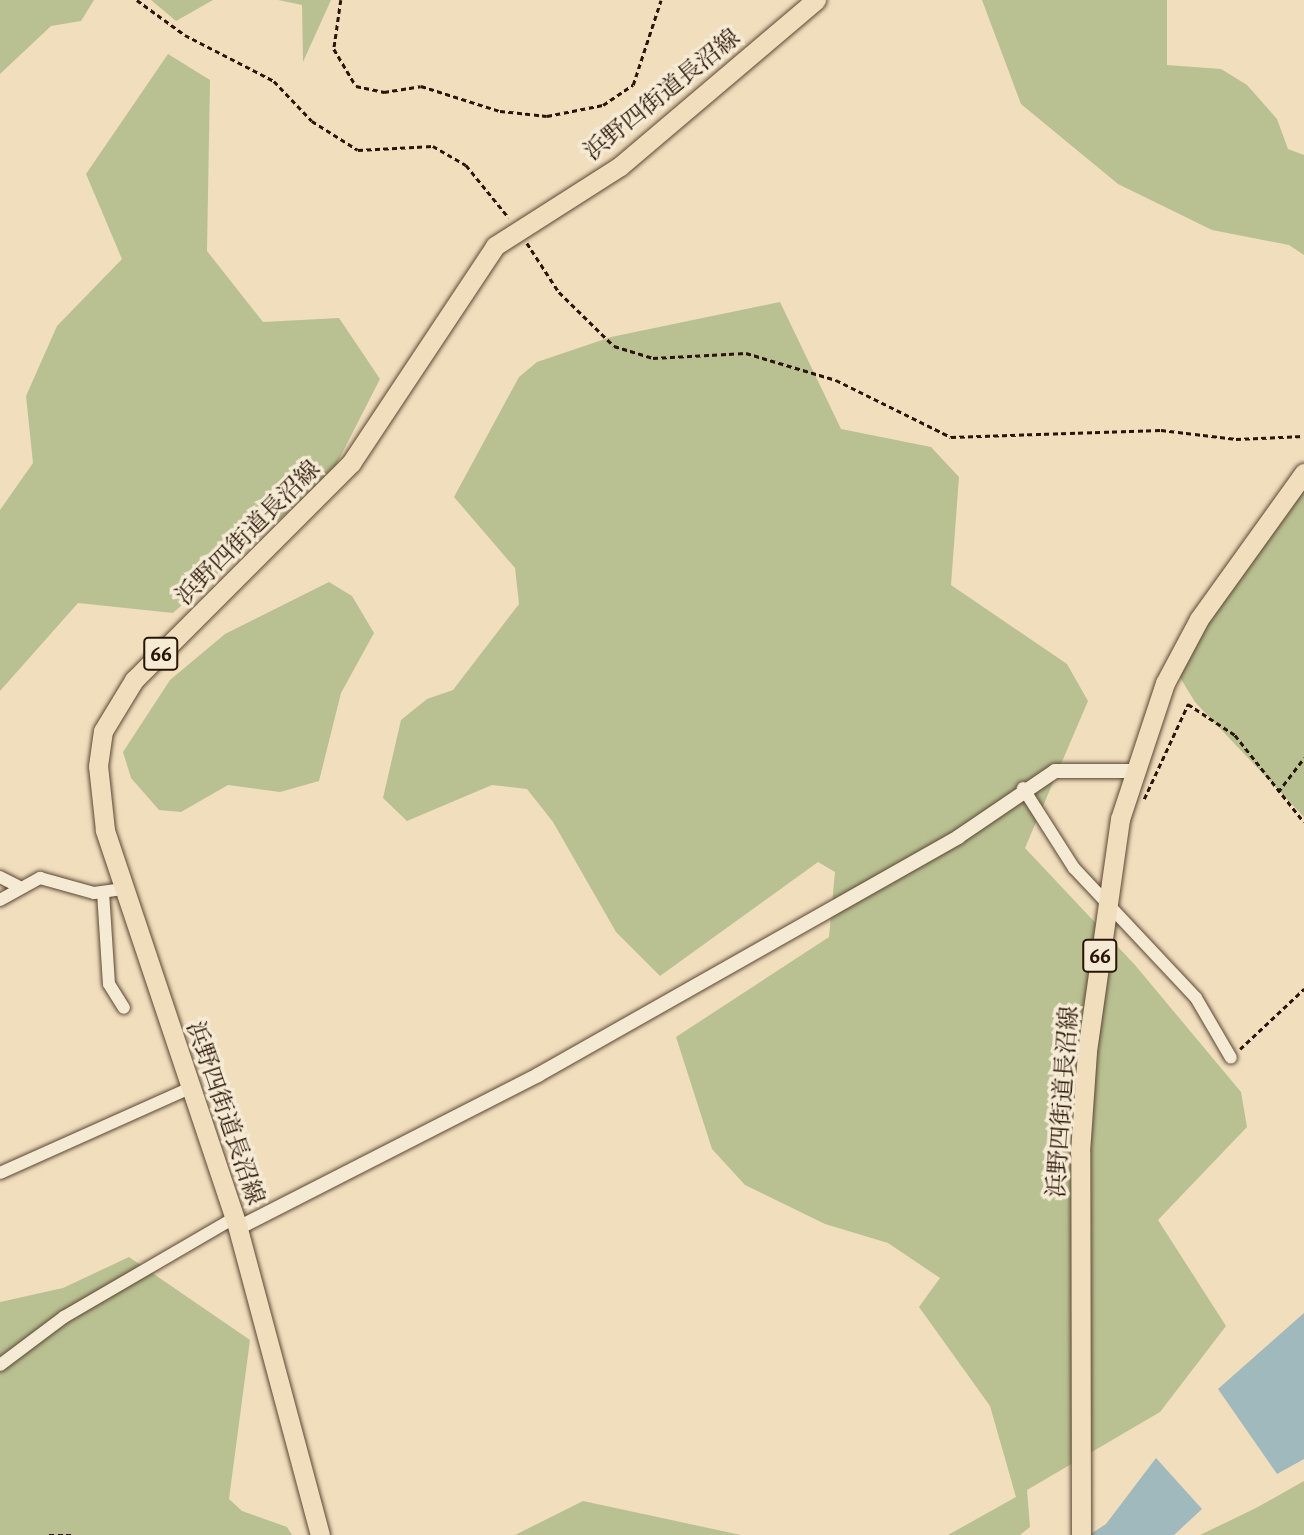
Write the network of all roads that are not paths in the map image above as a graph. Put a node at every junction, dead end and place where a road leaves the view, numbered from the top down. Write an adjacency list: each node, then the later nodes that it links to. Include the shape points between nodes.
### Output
1 (816, 0): 7 (main road, 浜野四街道長沼線 / 66, via 620,166 517,228 472,275 321,498 114,707 98,766 105,830)
2 (1304, 473): 3 (main road, 浜野四街道長沼線 / 66, via 1199,619 1165,683)
3 (1134, 771): 4 (street, via 1055,771); 10 (main road, 浜野四街道長沼線 / 66, via 1120,819)
4 (1023, 788): 10 (street, via 1074,868); 15 (street, via 958,837 538,1075)
5 (0, 877): 6 (street)
6 (18, 886): 8 (street, via 40,878); 9 (street)
7 (124, 889): 8 (street); 13 (main road, 浜野四街道長沼線 / 66)
8 (103, 892): 11 (street, via 109,984)
9 (0, 900)
10 (1107, 904): 12 (street, via 1196,998); 18 (main road, 浜野四街道長沼線 / 66, via 1080,1152)
11 (124, 1008)
12 (1231, 1058)
13 (190, 1088): 14 (street); 15 (main road, 浜野四街道長沼線 / 66)
14 (0, 1173)
15 (236, 1223): 16 (street, via 64,1317); 17 (main road, 浜野四街道長沼線 / 66)
16 (0, 1365)
17 (320, 1535)
18 (1081, 1535)

